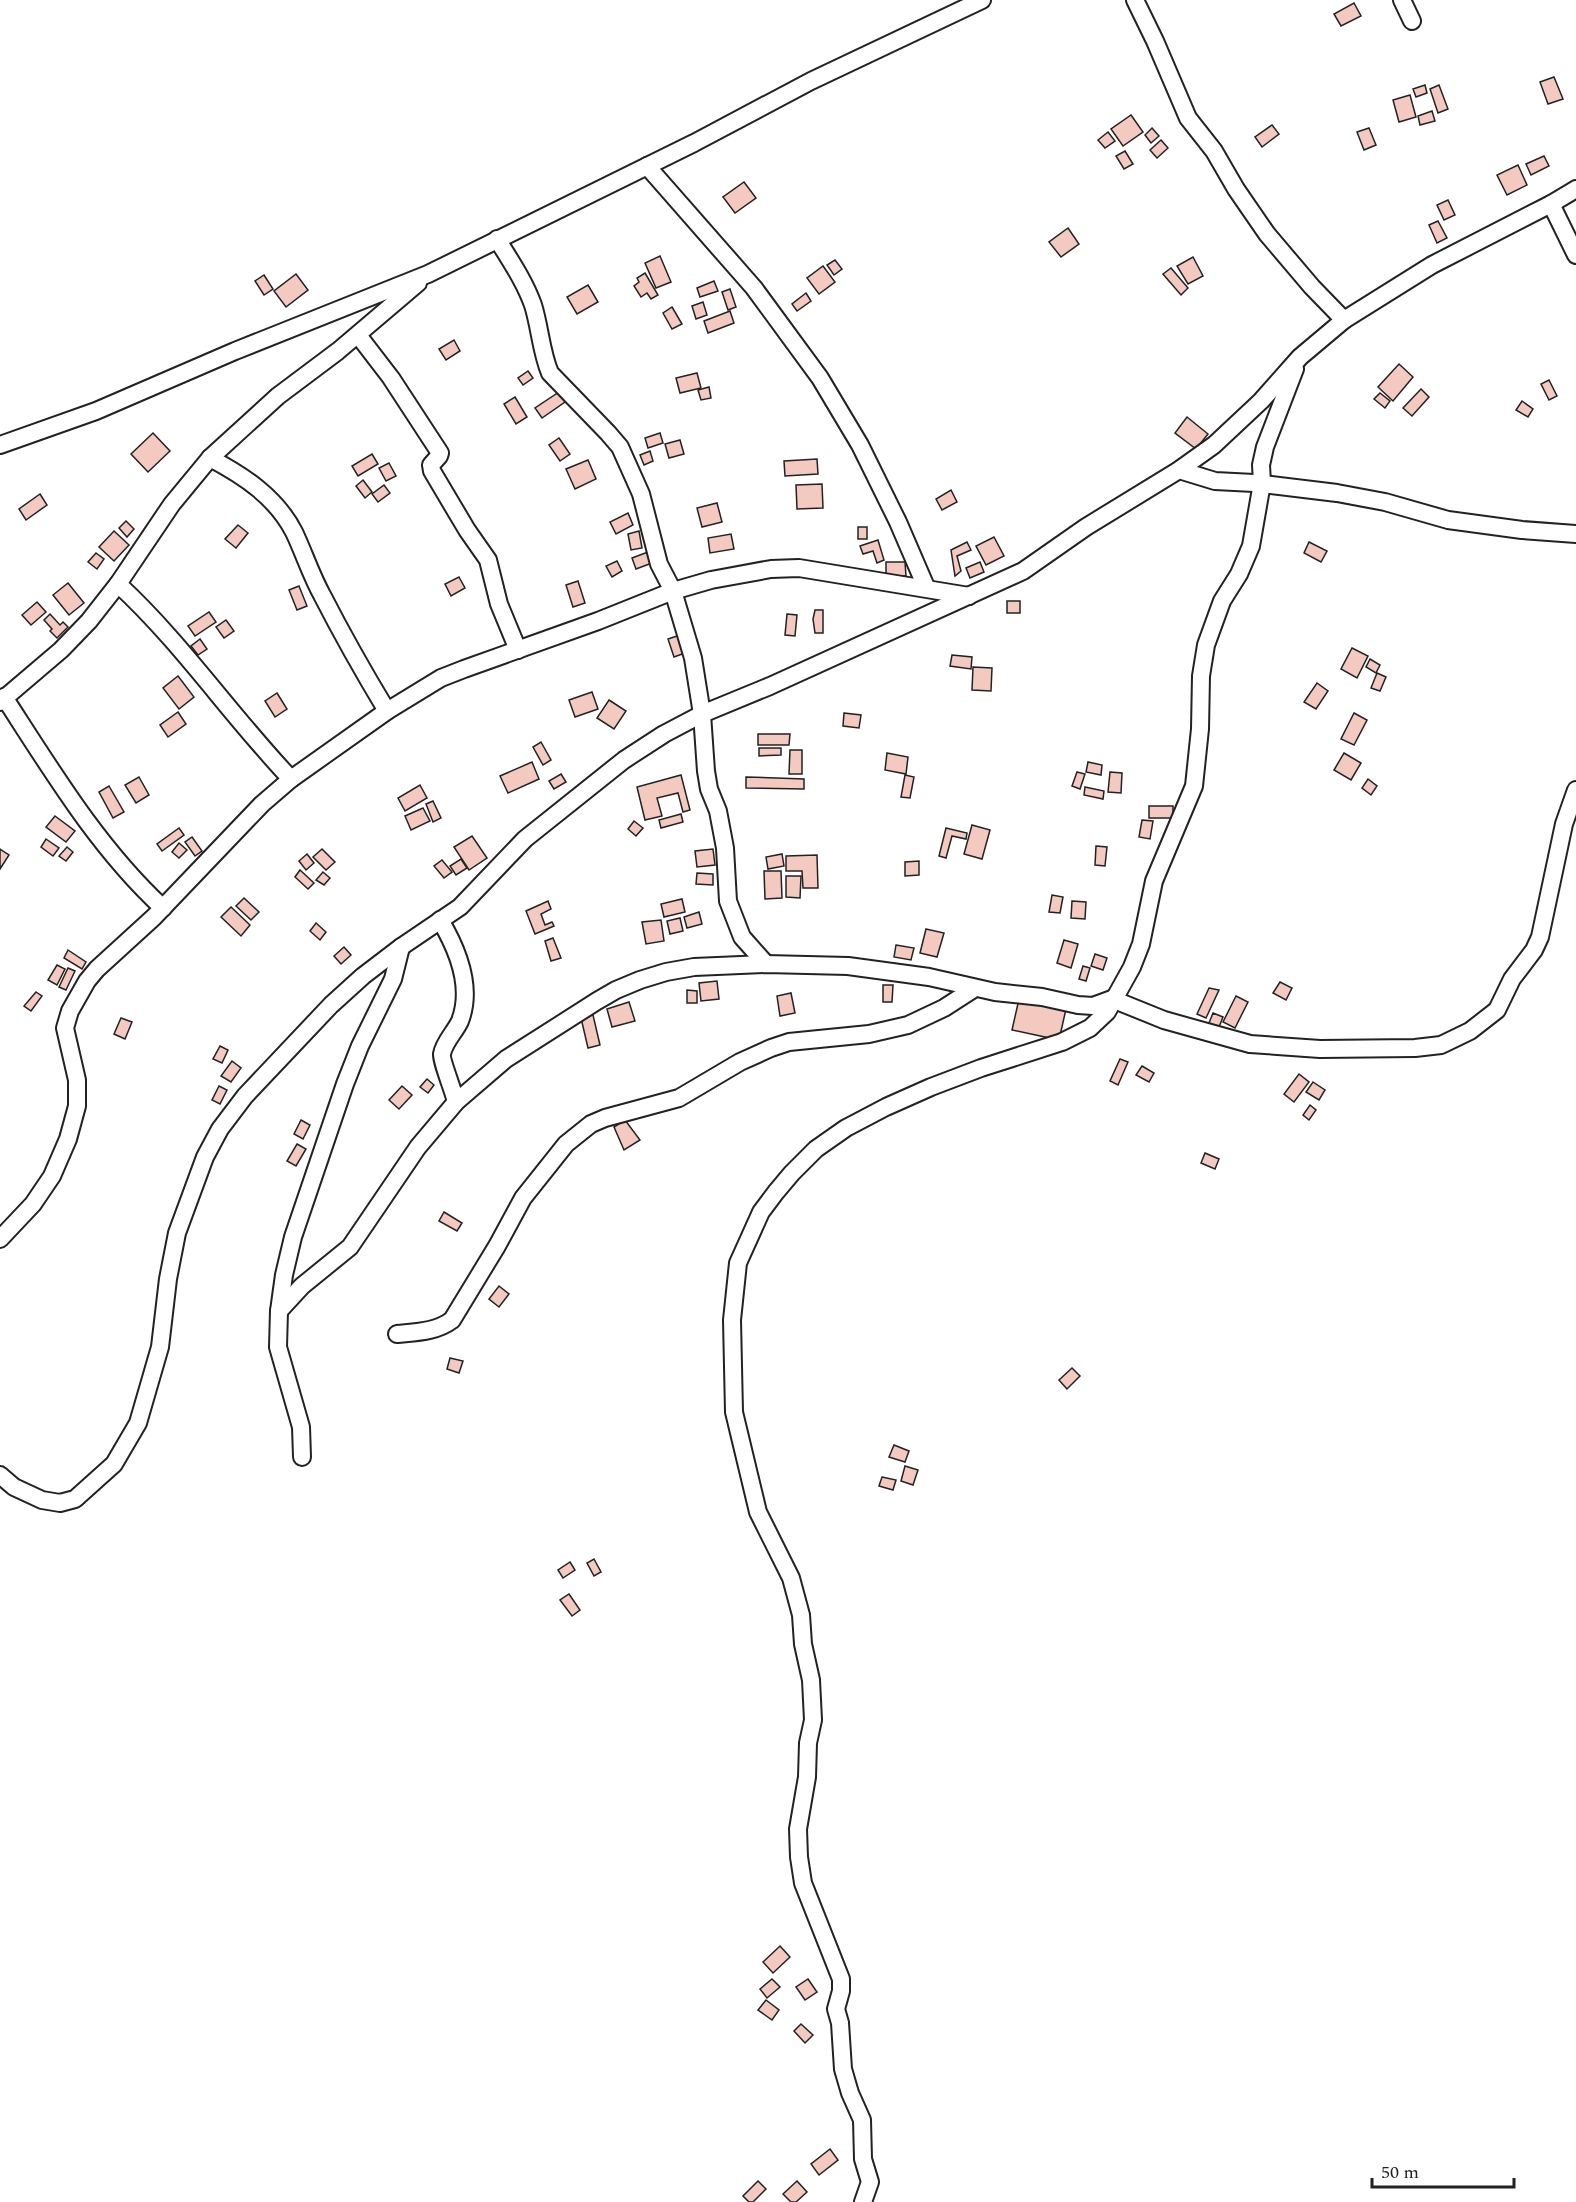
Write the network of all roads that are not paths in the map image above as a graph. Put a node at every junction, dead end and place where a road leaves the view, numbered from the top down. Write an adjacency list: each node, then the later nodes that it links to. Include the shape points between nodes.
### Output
1 (982, 0): 5 (street)
2 (1135, 0): 11 (street, via 1188,118 1267,234)
3 (1402, 0): 4 (street)
4 (1412, 21)
5 (647, 166): 8 (street); 20 (street, via 754,288 820,378 860,445)
6 (1576, 189): 7 (street)
7 (1551, 204): 9 (street); 11 (street, via 1432,265)
8 (497, 239): 10 (street); 21 (street, via 532,302 550,373 620,447 648,517 659,564)
9 (1576, 255)
10 (428, 274): 12 (street); 14 (street, via 96,411)
11 (1344, 320): 13 (street)
12 (358, 335): 15 (street, via 278,396); 23 (street, via 439,451 430,467 488,560 499,604)
13 (1300, 357): 16 (street, via 1214,445); 17 (street, via 1265,447)
14 (0, 445)
15 (210, 458): 19 (street, via 172,504); 25 (street, via 254,484 284,516 321,593)
16 (1179, 470): 17 (street, via 1215,481); 22 (street, via 1023,571)
17 (1262, 483): 18 (street, via 1385,502 1448,520); 34 (street, via 1251,546 1222,602 1206,645 1194,786 1154,881 1141,944)
18 (1576, 534)
19 (118, 584): 24 (street, via 61,650); 27 (street, via 168,635)
20 (926, 587): 21 (street, via 799,568 771,569); 22 (street)
21 (673, 591): 23 (street); 26 (street, via 691,648)
22 (969, 596): 26 (street)
23 (518, 650): 25 (street, via 441,678)
24 (2, 700): 29 (street, via 90,826)
25 (387, 711): 27 (street)
26 (702, 714): 30 (street, via 624,760 525,839 460,907); 32 (street, via 706,771 725,848 728,902 742,937)
27 (291, 779): 29 (street, via 254,812)
28 (1576, 789): 34 (street, via 1534,950 1497,1010 1470,1031 1441,1045 1320,1049 1250,1044 1164,1020)
29 (163, 908): 36 (street, via 97,969 70,1011 65,1028 78,1080 77,1106 68,1139 52,1176 33,1204)
30 (440, 920): 31 (street); 35 (street, via 465,979 460,1020 442,1053)
31 (401, 947): 37 (street, via 393,979 345,1084 293,1237); 40 (street, via 331,1005 245,1096 220,1129 192,1188 177,1233 160,1347 138,1423 114,1464 75,1499 60,1503 42,1500 14,1487)
32 (766, 964): 33 (street, via 869,968); 35 (street, via 688,968 616,990 506,1059)
33 (975, 988): 34 (street, via 1086,1006); 38 (street, via 908,1025 771,1047 679,1098 591,1124 566,1144 523,1198 452,1320 432,1330)
34 (1114, 1000): 41 (street, via 1097,1023 1062,1042 932,1087 846,1128 816,1149 776,1192 761,1212 738,1263 732,1320 734,1412 758,1512 790,1578 801,1615 813,1720 798,1829 799,1857 803,1883 841,1979 836,2008 843,2069 862,2120 863,2160 870,2182)
35 (456, 1102): 37 (street, via 418,1148 350,1247 302,1286)
36 (0, 1239)
37 (279, 1311): 39 (street, via 278,1347 301,1427)
38 (398, 1334)
39 (302, 1457)
40 (0, 1475)
41 (863, 2202)

